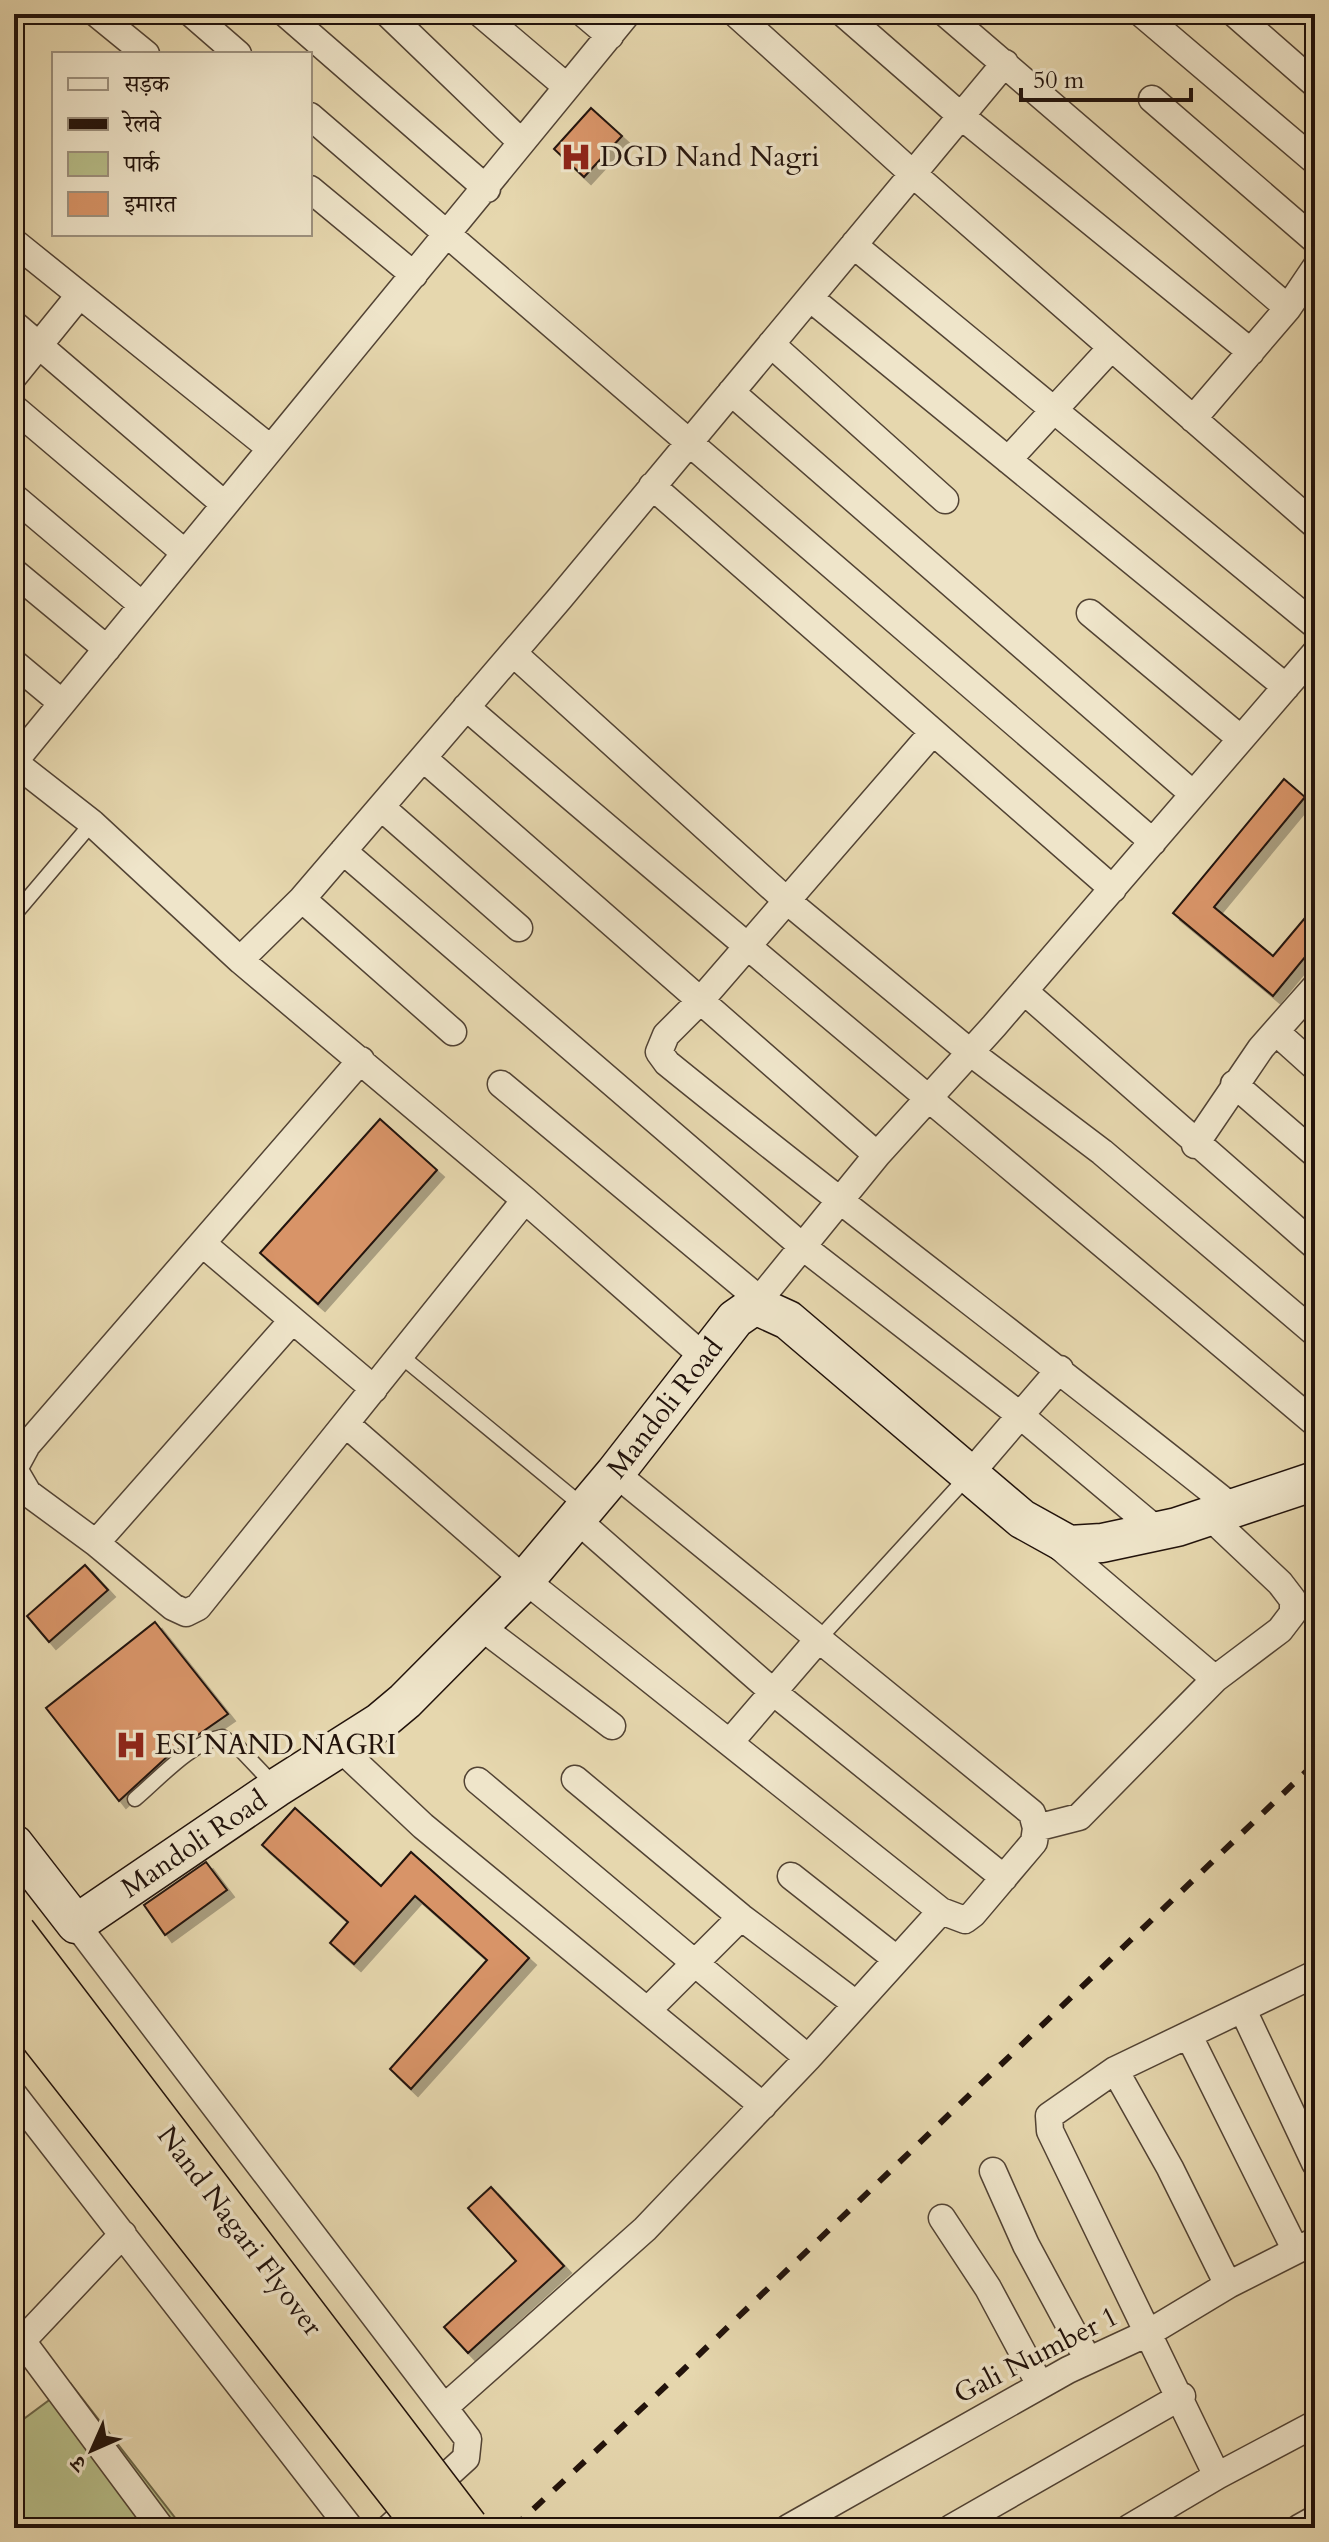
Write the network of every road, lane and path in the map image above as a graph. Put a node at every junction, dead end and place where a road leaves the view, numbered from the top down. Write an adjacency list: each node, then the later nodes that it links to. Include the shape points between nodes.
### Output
1 (97, 14): 14 (street)
2 (192, 14): 15 (street)
3 (286, 14): 25 (street)
4 (388, 14): 22 (street)
5 (481, 14): 18 (street)
6 (584, 14): 13 (street)
7 (627, 14): 13 (street)
8 (736, 14): 24 (street)
9 (844, 14): 20 (street)
10 (946, 14): 16 (street)
11 (1142, 14): 23 (street)
12 (1235, 14): 17 (street)
13 (610, 36): 18 (street)
14 (144, 52)
15 (236, 52)
16 (1005, 63): 20 (street); 35 (street)
17 (1315, 84)
18 (567, 87): 22 (street)
19 (1152, 99): 28 (street)
20 (961, 116): 24 (street); 40 (street)
21 (312, 118): 27 (street)
22 (521, 142): 25 (street)
23 (1315, 161)
24 (913, 174): 30 (street); 39 (street)
25 (487, 189): 27 (street)
26 (312, 191): 32 (street)
27 (448, 234): 32 (street); 46 (street)
28 (1315, 240)
29 (14, 242): 33 (street)
30 (855, 243): 34 (street); 44 (street)
31 (1315, 268): 35 (street)
32 (414, 275): 47 (street)
33 (78, 297): 37 (street); 47 (street)
34 (810, 298): 38 (street); 48 (street)
35 (1288, 308): 40 (street)
36 (14, 324): 37 (street)
37 (39, 344): 41 (street); 52 (street)
38 (771, 344): 42 (street); 51 (street)
39 (1111, 348): 44 (street); 45 (street)
40 (1251, 352): 45 (street)
41 (14, 376)
42 (731, 392): 46 (street); 70 (street)
43 (14, 408): 54 (street)
44 (1053, 409): 48 (street); 58 (street)
45 (1193, 419): 53 (street)
46 (689, 442): 49 (street); 73 (street)
47 (270, 448): 52 (street)
48 (1008, 460): 63 (street)
49 (652, 486): 60 (street); 66 (street)
50 (14, 497): 56 (street)
51 (945, 500)
52 (224, 504): 54 (street)
53 (1315, 525)
54 (185, 553): 56 (street)
55 (14, 572): 59 (street)
56 (142, 605): 59 (street)
57 (1090, 613): 67 (street)
58 (1315, 625)
59 (107, 649): 64 (street)
60 (513, 653): 65 (street); 77 (street)
61 (1315, 653): 63 (street)
62 (14, 663): 64 (street)
63 (1286, 687): 67 (street)
64 (62, 703): 69 (street)
65 (466, 707): 68 (street); 80 (street)
66 (933, 732): 75 (street); 77 (street)
67 (1241, 739): 70 (street)
68 (423, 758): 71 (street); 84 (street)
69 (14, 762): 72 (street)
70 (1193, 794): 73 (street)
71 (381, 807): 74 (street); 79 (street)
72 (92, 823): 78 (lane); 81 (street)
73 (1153, 842): 75 (street)
74 (343, 851): 76 (street); 100 (street)
75 (1113, 889): 83 (street)
76 (302, 899): 81 (street); 85 (street)
77 (786, 900): 80 (street); 87 (street)
78 (14, 915)
79 (519, 928)
80 (745, 948): 84 (street); 92 (street)
81 (240, 960): 88 (street)
82 (1315, 987): 86 (street)
83 (1024, 991): 87 (street); 93 (street)
84 (700, 1001): 95 (street); 97 (street, via 666,1035 659,1052)
85 (453, 1032)
86 (1276, 1032): 89 (street); 91 (street)
87 (971, 1053): 92 (street); 103 (street, via 1102,1152)
88 (361, 1060): 96 (street); 98 (street)
89 (1315, 1067)
90 (501, 1084): 101 (street)
91 (1234, 1084): 93 (street); 94 (street)
92 (929, 1096): 95 (street); 109 (street)
93 (1195, 1145): 99 (street)
94 (1315, 1154)
95 (877, 1155): 97 (street)
96 (525, 1200): 104 (street); 105 (street)
97 (839, 1202): 100 (street); 106 (street)
98 (203, 1244): 102 (street); 118 (street, via 27,1445 14,1469 28,1493)
99 (1315, 1246)
100 (803, 1247): 101 (street); 108 (street)
101 (757, 1302): 105 (street, Mandoli Road, via 735,1319); 112 (street, via 788,1320)
102 (291, 1322): 107 (street); 118 (street)
103 (1315, 1333)
104 (401, 1356): 107 (street); 115 (lane)
105 (705, 1358): 111 (street, Mandoli Road)
106 (1060, 1369): 108 (street); 114 (street)
107 (374, 1389): 110 (street)
108 (1021, 1416): 112 (street); 116 (street)
109 (1315, 1423)
110 (347, 1425): 118 (street, via 208,1599 186,1613); 119 (street)
111 (615, 1473): 115 (street, Mandoli Road); 121 (street)
112 (970, 1474): 117 (street); 121 (lane)
113 (1315, 1481): 114 (street)
114 (1221, 1512): 116 (street); 122 (street, via 1293,1600 1293,1613 1280,1630)
115 (580, 1513): 119 (street, Mandoli Road); 123 (street)
116 (1158, 1531): 117 (street, via 1069,1545)
117 (1048, 1537): 122 (street)
118 (96, 1543)
119 (525, 1580): 120 (street, Mandoli Road); 125 (street)
120 (481, 1627): 124 (street); 126 (street, Mandoli Road, via 380,1722)
121 (817, 1641): 123 (street); 131 (street, via 1032,1813)
122 (1215, 1679): 131 (street, via 1079,1817)
123 (772, 1691): 125 (street); 134 (street)
124 (612, 1726)
125 (730, 1742): 135 (street)
126 (340, 1748): 129 (street, Mandoli Road); 144 (street, via 423,1826)
127 (575, 1779): 136 (street)
128 (478, 1781): 140 (street)
129 (276, 1788): 130 (lane, via 222,1737 196,1748); 137 (street, Mandoli Road)
130 (135, 1799)
131 (1036, 1828): 134 (street, via 1034,1842)
132 (14, 1844): 137 (street)
133 (791, 1876): 139 (street)
134 (1004, 1878): 135 (street, via 965,1920)
135 (941, 1911): 139 (street)
136 (741, 1917): 140 (street); 143 (street)
137 (76, 1924): 162 (street)
138 (14, 1934): 171 (highway, Nand Nagari Flyover, bridge)
139 (895, 1958): 143 (street)
140 (698, 1964): 144 (street); 147 (street)
141 (1313, 1980): 145 (street)
142 (14, 2000): 170 (highway, Nand Nagari Flyover, bridge)
143 (856, 2004): 147 (street)
144 (648, 2010): 150 (street)
145 (1243, 2010): 146 (street); 151 (street)
146 (1189, 2036): 148 (street); 155 (street)
147 (808, 2058): 150 (street)
148 (1115, 2070): 156 (street); 157 (street, via 1049,2116 1050,2131)
149 (14, 2095): 154 (street)
150 (763, 2106): 162 (street, via 645,2229)
151 (1315, 2163)
152 (993, 2171): 159 (street)
153 (942, 2218): 160 (street, via 988,2288)
154 (123, 2234): 158 (street); 168 (street)
155 (1305, 2245): 156 (street, Gali Number 1)
156 (1228, 2285): 157 (street, Gali Number 1)
157 (1150, 2332): 159 (street, Gali Number 1); 161 (street)
158 (18, 2335): 167 (street)
159 (1088, 2360): 160 (street, Gali Number 1)
160 (1040, 2385): 172 (street, Gali Number 1)
161 (1182, 2396): 164 (street); 173 (street)
162 (446, 2406): 169 (street, via 468,2439 466,2458)
163 (1315, 2424): 164 (street)
164 (1217, 2476): 166 (street)
165 (1315, 2519): 174 (street)
166 (1139, 2525)
167 (161, 2528)
168 (350, 2528)
169 (389, 2528)
170 (428, 2528)
171 (466, 2528)
172 (788, 2528)
173 (951, 2528)
174 (1299, 2528)

